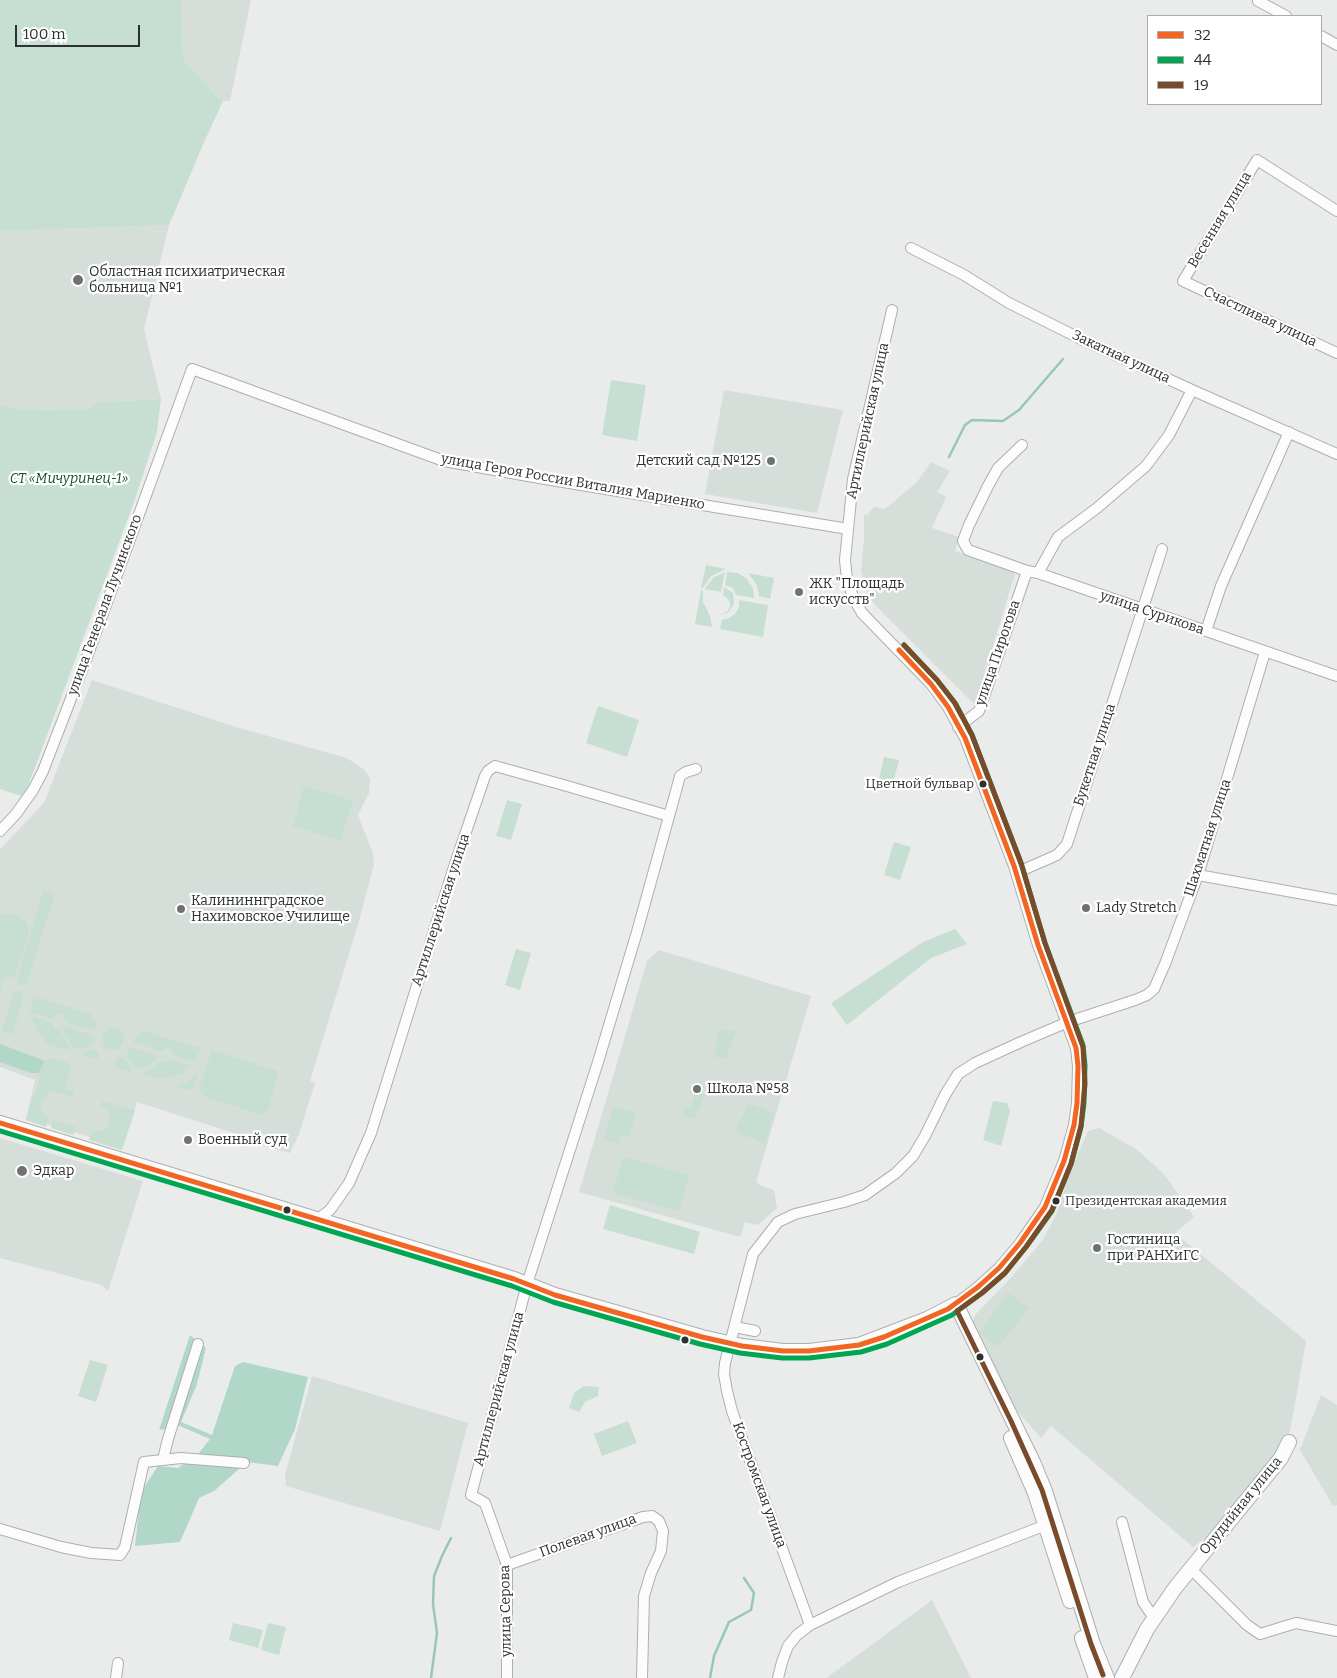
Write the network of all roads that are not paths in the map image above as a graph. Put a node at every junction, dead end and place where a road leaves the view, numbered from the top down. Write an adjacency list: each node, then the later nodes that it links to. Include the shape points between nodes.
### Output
1 (1258, 1): 2 (street)
2 (1284, 15)
3 (1322, 37): 4 (street)
4 (1337, 45)
5 (1337, 211): 7 (street, Весенняя улица, via 1257,160)
6 (911, 248): 11 (street, Закатная улица, via 1009,303)
7 (1183, 281): 9 (street, Счастливая улица)
8 (892, 310): 15 (street, Артиллерийская улица, via 853,479)
9 (1337, 353)
10 (192, 369): 15 (street, улица Героя России Виталия Мариенко, via 444,461); 26 (street, улица Генерала Лучинского, via 43,771 16,814)
11 (1192, 390): 12 (street, Закатная улица); 18 (street, via 1169,435 1146,466 1058,537)
12 (1289, 432): 14 (street, Закатная улица); 20 (street, via 1221,586)
13 (1022, 445): 17 (street, улица Сурикова, via 998,468 963,541 968,550)
14 (1337, 454)
15 (848, 529): 23 (street, Артиллерийская улица, via 845,560 852,596 862,613 931,684)
16 (1162, 549): 19 (street, Букетная улица)
17 (1027, 571): 18 (street, улица Сурикова); 23 (street, улица Пирогова, via 979,711)
18 (1038, 574): 19 (street, улица Сурикова)
19 (1142, 610): 20 (street, улица Сурикова); 27 (street, Букетная улица, via 1067,844 1057,855)
20 (1206, 631): 21 (street, улица Сурикова)
21 (1265, 652): 22 (street, улица Сурикова); 28 (street, Шахматная улица)
22 (1336, 674)
23 (958, 727): 27 (street, Артиллерийская улица, via 977,767)
24 (696, 770): 25 (street, Артиллерийская улица, via 680,776)
25 (669, 816): 32 (street, Артиллерийская улица, via 495,766 488,771 453,870 371,1133 349,1183 330,1210); 33 (street, Артиллерийская улица, via 598,1062)
26 (0, 831)
27 (1016, 873): 30 (street, Артиллерийская улица, via 1038,945)
28 (1198, 875): 29 (street); 30 (street, Шахматная улица, via 1154,989 1135,1000)
29 (1337, 900)
30 (1068, 1022): 34 (street, Артиллерийская улица, via 1076,1048 1078,1084 1074,1125 1058,1178 1045,1206 1020,1243 978,1287); 35 (street, Шахматная улица, via 981,1060 958,1074 913,1156 884,1183 865,1195 795,1214 778,1222 753,1254)
31 (0, 1123): 32 (main road, Артиллерийская улица)
32 (318, 1219): 33 (main road, Артиллерийская улица)
33 (527, 1284): 37 (main road, Артиллерийская улица, via 555,1295); 42 (street, Артиллерийская улица)
34 (952, 1306): 37 (main road, Артиллерийская улица, via 859,1345 783,1351); 44 (main road, via 1027,1473); 57 (main road, via 1033,1462 1093,1644)
35 (735, 1327): 36 (street); 37 (street, Костромская улица)
36 (756, 1331)
37 (730, 1343): 49 (street, Костромская улица, via 724,1374 732,1411)
38 (198, 1344): 40 (street)
39 (1289, 1442): 47 (main road, Орудийная улица, via 1281,1458)
40 (163, 1458): 41 (street); 45 (street, via 144,1462 125,1547 120,1555 61,1547)
41 (244, 1463)
42 (471, 1495): 46 (street, улица Серова, via 485,1503)
43 (1122, 1522): 48 (street, via 1143,1602)
44 (1046, 1525): 49 (street, via 898,1582); 56 (main road)
45 (0, 1529)
46 (507, 1565): 53 (street, улица Серова); 54 (street, Полевая улица, via 643,1517 652,1516 659,1521 663,1531 661,1551 644,1596)
47 (1190, 1568): 48 (main road, Орудийная улица); 50 (street, Орудийная улица, via 1260,1634 1296,1623)
48 (1154, 1618): 58 (main road, Орудийная улица)
49 (810, 1625): 55 (street, via 788,1646)
50 (1337, 1631)
51 (118, 1663): 52 (street)
52 (116, 1678)
53 (507, 1678)
54 (642, 1678)
55 (778, 1678)
56 (1096, 1678)
57 (1108, 1678)
58 (1122, 1678)

